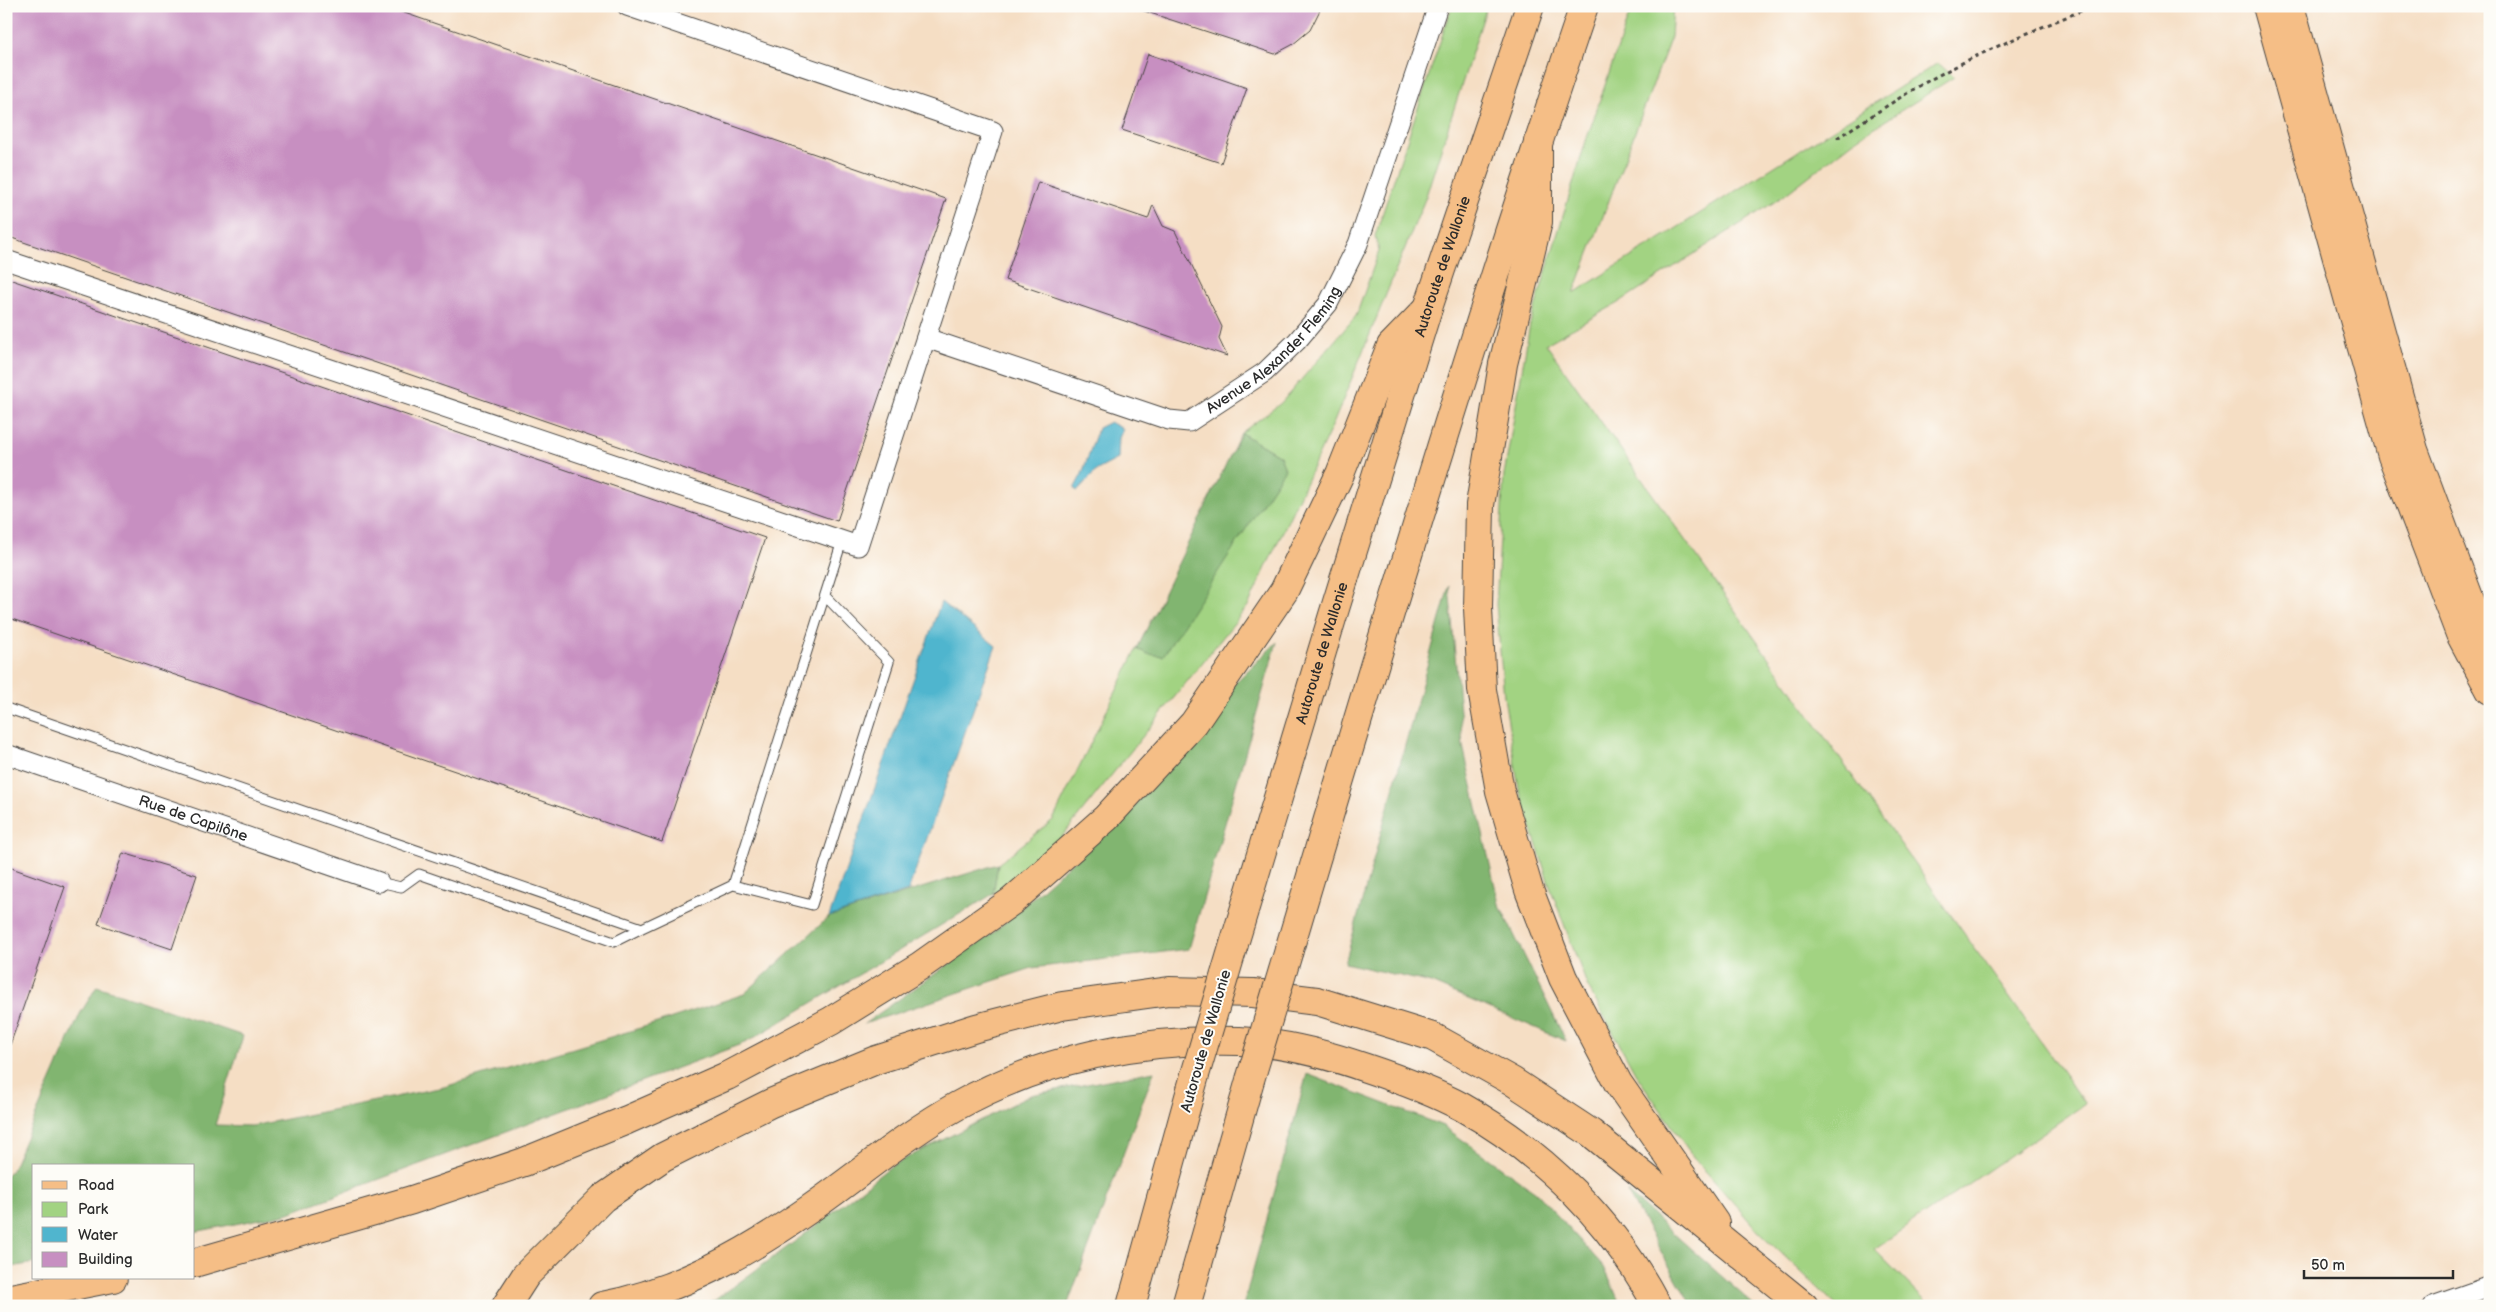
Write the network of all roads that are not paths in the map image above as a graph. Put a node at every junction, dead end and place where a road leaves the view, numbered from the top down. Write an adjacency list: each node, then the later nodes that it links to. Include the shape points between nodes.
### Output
1 (627, 6): 10 (street, via 993,131)
2 (1438, 6): 10 (street, Avenue Alexander Fleming, via 1358,244 1328,304 1265,372 1189,422 1169,420)
3 (1530, 6): 9 (main road, Autoroute de Wallonie)
4 (1584, 6): 7 (main road)
5 (2267, 6): 14 (main road, via 2392,456 2460,634)
6 (2290, 6): 13 (main road, via 2414,450)
7 (1538, 142): 20 (main road, via 1538,222 1503,364 1480,505 1478,608 1485,709 1502,800 1529,890 1563,978 1618,1083); 28 (main road, bridge, via 1384,631)
8 (6, 260): 11 (street)
9 (1428, 308): 21 (main road, via 1391,346 1340,474 1284,591 1194,723 1106,818 1012,901 920,966 831,1021 727,1076 628,1120 524,1162 412,1200); 27 (main road, Autoroute de Wallonie, bridge, via 1195,1075)
10 (926, 338): 11 (street, via 858,546)
11 (842, 541): 12 (lane)
12 (825, 596): 18 (lane); 18 (lane, via 889,662 812,905)
13 (2490, 643)
14 (2490, 690)
15 (6, 708): 19 (lane)
16 (6, 754): 17 (street, Rue de Capilône)
17 (379, 882): 19 (lane, via 401,887 419,874 614,942)
18 (734, 885): 19 (lane)
19 (642, 928)
20 (1733, 1249): 25 (main road, via 1591,1133 1512,1081 1433,1037 1317,1001 1253,993 1169,991 1062,1006 976,1028 876,1060 771,1103 664,1156 603,1198 526,1275); 30 (main road)
21 (195, 1263)
22 (102, 1280): 24 (main road)
23 (2490, 1286): 31 (street)
24 (6, 1298)
25 (506, 1306)
26 (602, 1306): 29 (main road, via 679,1284 744,1251 812,1208 891,1147 958,1105 1018,1077 1088,1055 1165,1042 1243,1041 1303,1050 1351,1063 1409,1082 1462,1108 1518,1144 1563,1182 1606,1226 1639,1271)
27 (1131, 1306)
28 (1186, 1306)
29 (1657, 1306)
30 (1804, 1306)
31 (2433, 1306)

